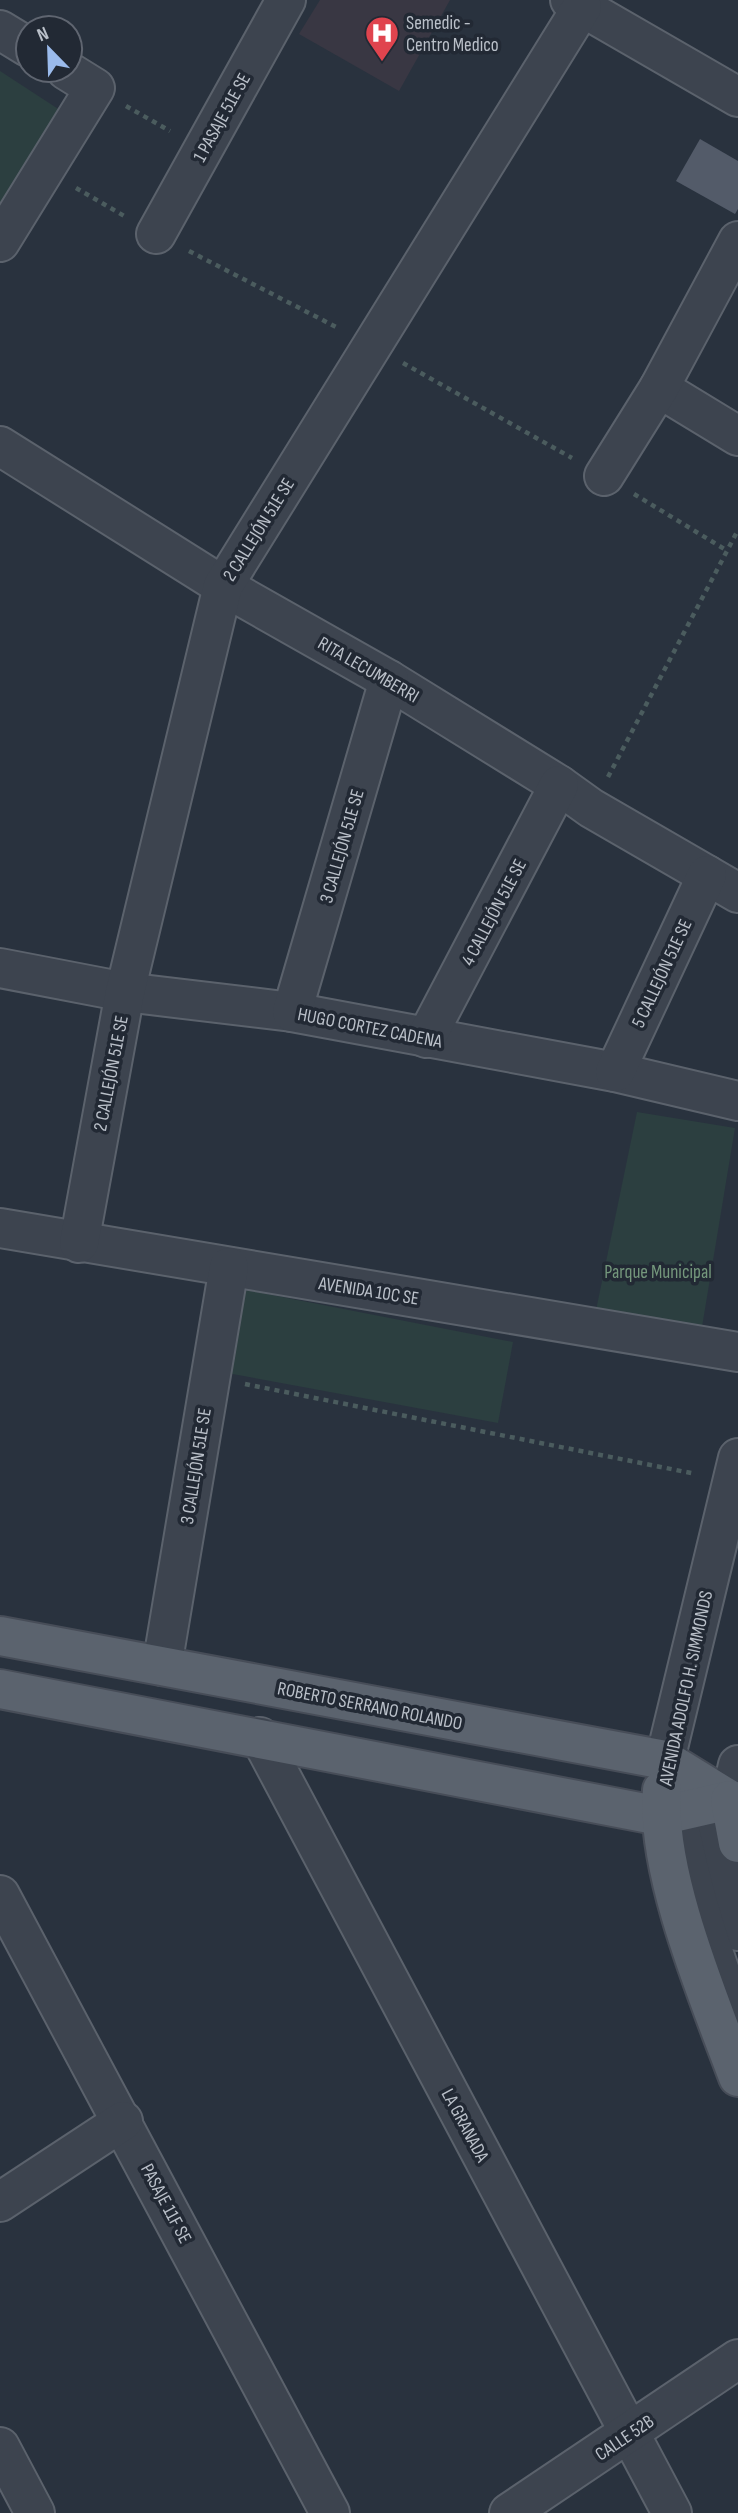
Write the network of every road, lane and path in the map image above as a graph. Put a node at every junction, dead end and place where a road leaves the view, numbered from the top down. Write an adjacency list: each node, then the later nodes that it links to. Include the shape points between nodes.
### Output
1 (286, 0): 6 (street, 1 PASAJE 51E SE)
2 (576, 3): 5 (street); 11 (street, 2 CALLEJÓN 51E SE)
3 (84, 81): 6 (path)
4 (79, 84): 7 (street)
5 (738, 97)
6 (203, 150): 8 (street, 1 PASAJE 51E SE)
7 (46, 171): 8 (path); 10 (street)
8 (156, 234): 11 (path)
9 (738, 241): 12 (street)
10 (0, 243)
11 (371, 345): 15 (path); 18 (street, 2 CALLEJÓN 51E SE)
12 (659, 388): 13 (street); 15 (street)
13 (738, 436)
14 (0, 446): 18 (street, RITA LECUMBERRI)
15 (604, 476): 17 (path)
16 (738, 530): 17 (path)
17 (726, 550): 21 (path)
18 (223, 586): 19 (street, RITA LECUMBERRI); 24 (street, 2 CALLEJÓN 51E SE)
19 (389, 680): 20 (street, RITA LECUMBERRI); 25 (street, 3 CALLEJÓN 51E SE)
20 (559, 785): 21 (street, RITA LECUMBERRI); 26 (street, 4 CALLEJÓN 51E SE)
21 (591, 808): 22 (street, RITA LECUMBERRI)
22 (723, 884): 27 (street, 5 CALLEJÓN 51E SE)
23 (0, 968): 24 (street, HUGO CORTEZ CADENA)
24 (125, 992): 25 (street, HUGO CORTEZ CADENA); 30 (street, 2 CALLEJÓN 51E SE)
25 (292, 1012): 26 (street, HUGO CORTEZ CADENA)
26 (426, 1038): 27 (street, HUGO CORTEZ CADENA)
27 (615, 1072): 28 (street, HUGO CORTEZ CADENA)
28 (738, 1101)
29 (0, 1228): 30 (street, AVENIDA 10C SE)
30 (79, 1243): 31 (street, AVENIDA 10C SE)
31 (229, 1267): 32 (street, AVENIDA 10C SE); 33 (street, 3 CALLEJÓN 51E SE)
32 (738, 1352)
33 (209, 1377): 34 (path); 37 (street, 3 CALLEJÓN 51E SE)
34 (735, 1470): 41 (street, AVENIDA ADOLFO H. SIMMONDS)
35 (0, 1636): 37 (main road, ROBERTO SERRANO ROLANDO)
36 (0, 1649): 41 (street, ROBERTO SERRANO ROLANDO)
37 (162, 1666): 41 (main road, ROBERTO SERRANO ROLANDO)
38 (0, 1675): 41 (street, ROBERTO SERRANO ROLANDO)
39 (0, 1689): 40 (main road)
40 (260, 1737): 41 (main road); 50 (street, LA GRANADA)
41 (694, 1792): 42 (main road, AVENIDA ADOLFO H. SIMMONDS); 44 (street, AVENIDA ADOLFO H. SIMMONDS); 45 (street, AVENIDA ADOLFO H. SIMMONDS, via 690,1876 720,1976); 46 (main road, AVENIDA ADOLFO H. SIMMONDS, via 672,1880)
42 (738, 1843)
43 (0, 1895): 47 (street, PASAJE 11F SE)
44 (738, 1931)
45 (738, 2017)
46 (738, 2077)
47 (123, 2121): 48 (street); 53 (street, PASAJE 11F SE)
48 (0, 2202)
49 (738, 2359): 50 (street, CALLE 52B)
50 (629, 2433): 54 (street, CALLE 52B); 55 (street, LA GRANADA)
51 (0, 2448): 52 (street)
52 (35, 2513)
53 (330, 2513)
54 (509, 2513)
55 (672, 2513)

